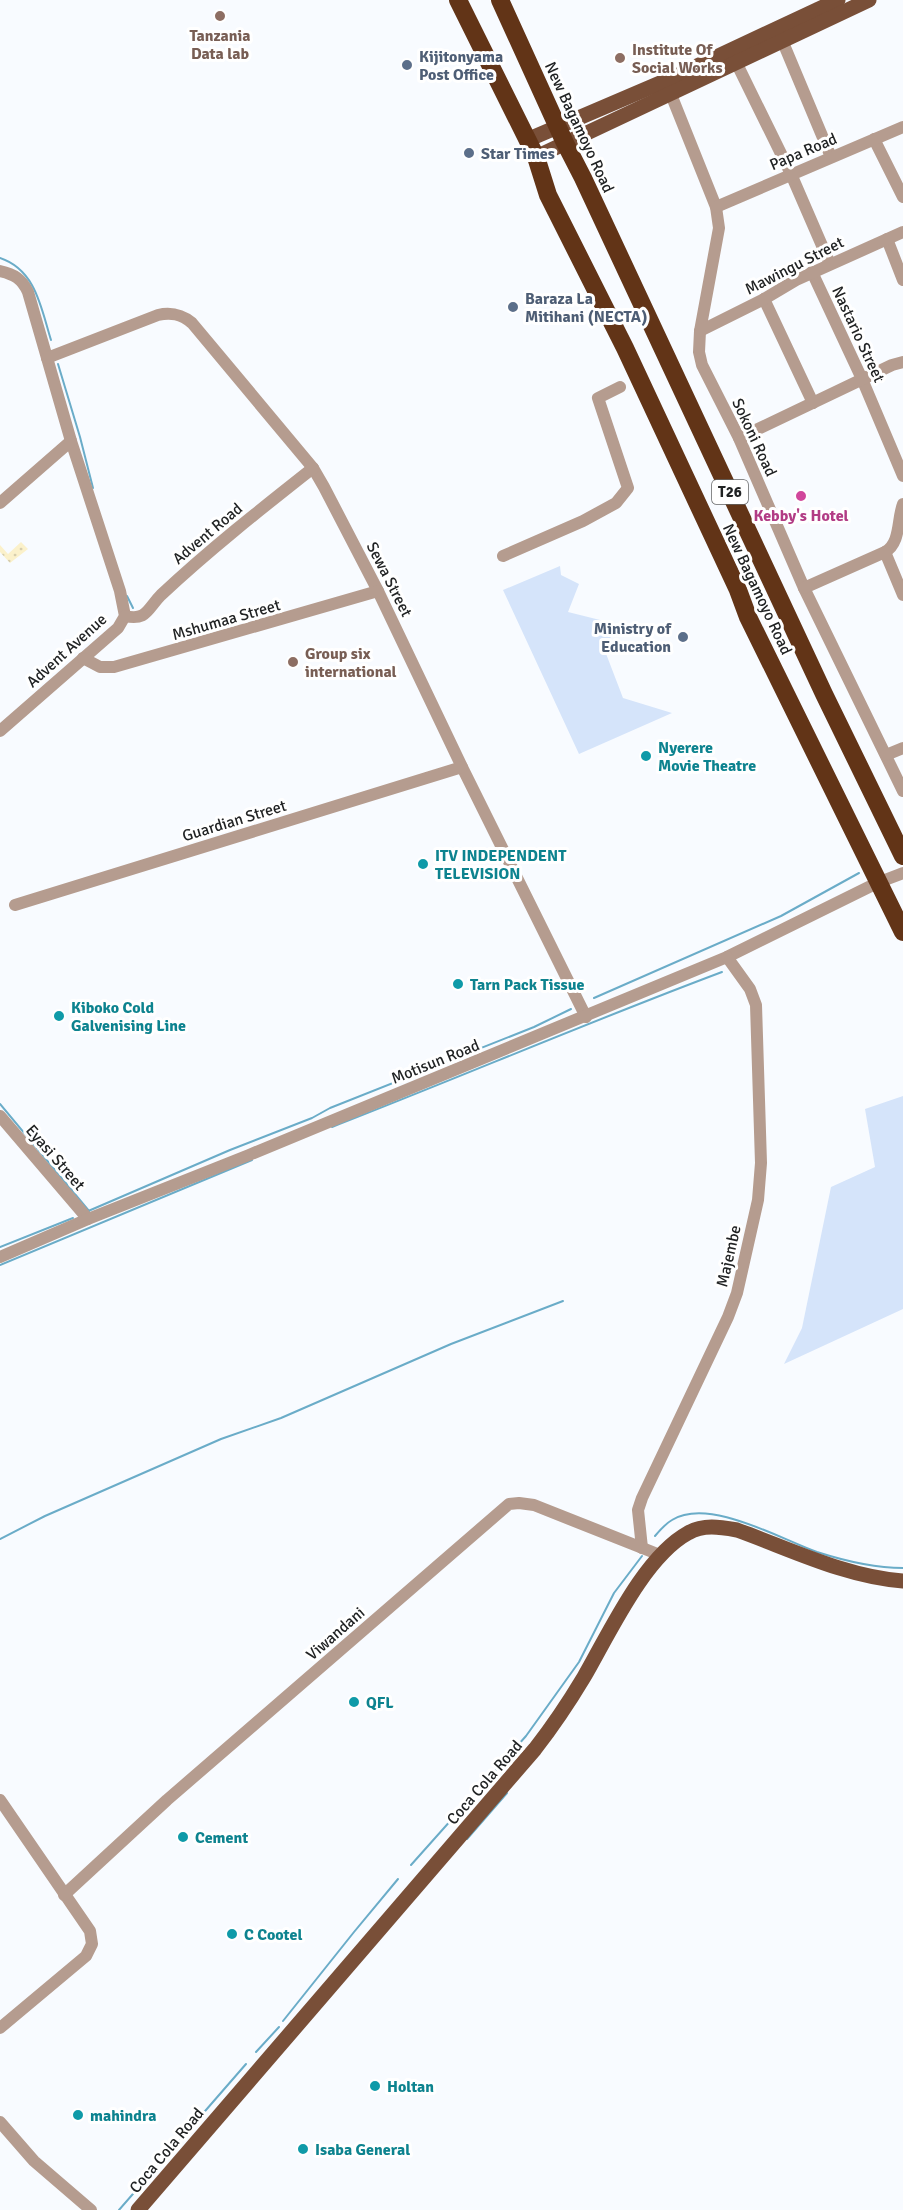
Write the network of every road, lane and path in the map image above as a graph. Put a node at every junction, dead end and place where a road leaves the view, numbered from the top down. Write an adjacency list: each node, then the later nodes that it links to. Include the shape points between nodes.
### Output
1 (458, 0): 11 (highway, New Bagamoyo Road / T26)
2 (500, 0): 9 (highway, New Bagamoyo Road / T26)
3 (869, 0): 4 (main road)
4 (832, 5): 5 (main road); 7 (main road)
5 (782, 40): 6 (main road); 13 (street)
6 (736, 62): 7 (main road); 14 (street)
7 (668, 87): 9 (main road); 16 (street, Sokoni Road)
8 (903, 127): 10 (street, Papa Road)
9 (561, 135): 11 (main road); 12 (main road); 48 (highway, New Bagamoyo Road / T26)
10 (874, 139): 13 (street, Papa Road); 15 (street)
11 (527, 140): 12 (highway, New Bagamoyo Road / T26)
12 (536, 157): 50 (highway, New Bagamoyo Road / T26, via 548,195 625,348 748,617)
13 (831, 157): 14 (street, Papa Road)
14 (791, 174): 16 (street, Papa Road); 19 (street)
15 (903, 197)
16 (716, 207): 24 (street, Sokoni Road, via 719,228)
17 (903, 231): 18 (street, Mawingu Street)
18 (887, 239): 19 (street, Mawingu Street); 22 (street)
19 (830, 264): 21 (street, Mawingu Street)
20 (0, 271): 25 (street, via 11,273 24,285)
21 (812, 272): 23 (street, Mawingu Street); 27 (street, Nastario Street)
22 (903, 280)
23 (764, 299): 24 (street, Mawingu Street); 29 (street)
24 (700, 331): 30 (street, Sokoni Road, via 702,365)
25 (47, 358): 31 (street); 32 (street, Sewa Street, via 158,315 168,313 186,318)
26 (903, 362): 27 (street)
27 (862, 379): 29 (street); 33 (street, Nastario Street)
28 (620, 387): 37 (street, via 598,398 628,488 616,503 583,521)
29 (813, 403): 30 (street)
30 (739, 438): 38 (street, Sokoni Road)
31 (71, 441): 34 (street); 41 (street)
32 (313, 468): 39 (street, Sewa Street); 41 (street, Advent Road, via 200,558 143,616)
33 (903, 476)
34 (0, 503)
35 (903, 504): 36 (street, via 897,532)
36 (885, 552): 38 (street); 40 (street)
37 (503, 556)
38 (804, 588): 45 (street, Sokoni Road)
39 (378, 591): 42 (street, Mshumaa Street, via 114,667 100,667); 46 (street, Sewa Street)
40 (903, 595)
41 (125, 616): 42 (street, Advent Avenue, via 118,628)
42 (83, 658): 43 (street, Advent Avenue)
43 (0, 731)
44 (903, 748): 45 (street)
45 (886, 755): 47 (street, Sokoni Road)
46 (462, 767): 51 (street, Guardian Street); 54 (street, Sewa Street)
47 (903, 791)
48 (903, 856)
49 (903, 873): 50 (street, Motisun Road)
50 (878, 883): 52 (highway, New Bagamoyo Road / T26); 53 (street, Motisun Road)
51 (15, 905)
52 (903, 932)
53 (727, 957): 54 (street, Motisun Road); 58 (street, Majembe, via 750,989 756,1005 761,1179 737,1293 638,1510)
54 (586, 1017): 56 (street, Motisun Road)
55 (0, 1116): 56 (street, Eyasi Street)
56 (88, 1219): 57 (street, Motisun Road)
57 (0, 1257)
58 (642, 1548): 59 (street, Viwandani); 62 (street, Viwandani, via 534,1506 509,1504 167,1800)
59 (660, 1555): 60 (main road, Coca Cola Road, via 689,1532 721,1527 837,1566); 66 (main road, Coca Cola Road, via 535,1749)
60 (903, 1581)
61 (0, 1800): 62 (street)
62 (64, 1895): 63 (street, via 90,1931 93,1944 86,1956)
63 (0, 2028)
64 (0, 2122): 65 (street, via 34,2161)
65 (91, 2210)
66 (138, 2210)

